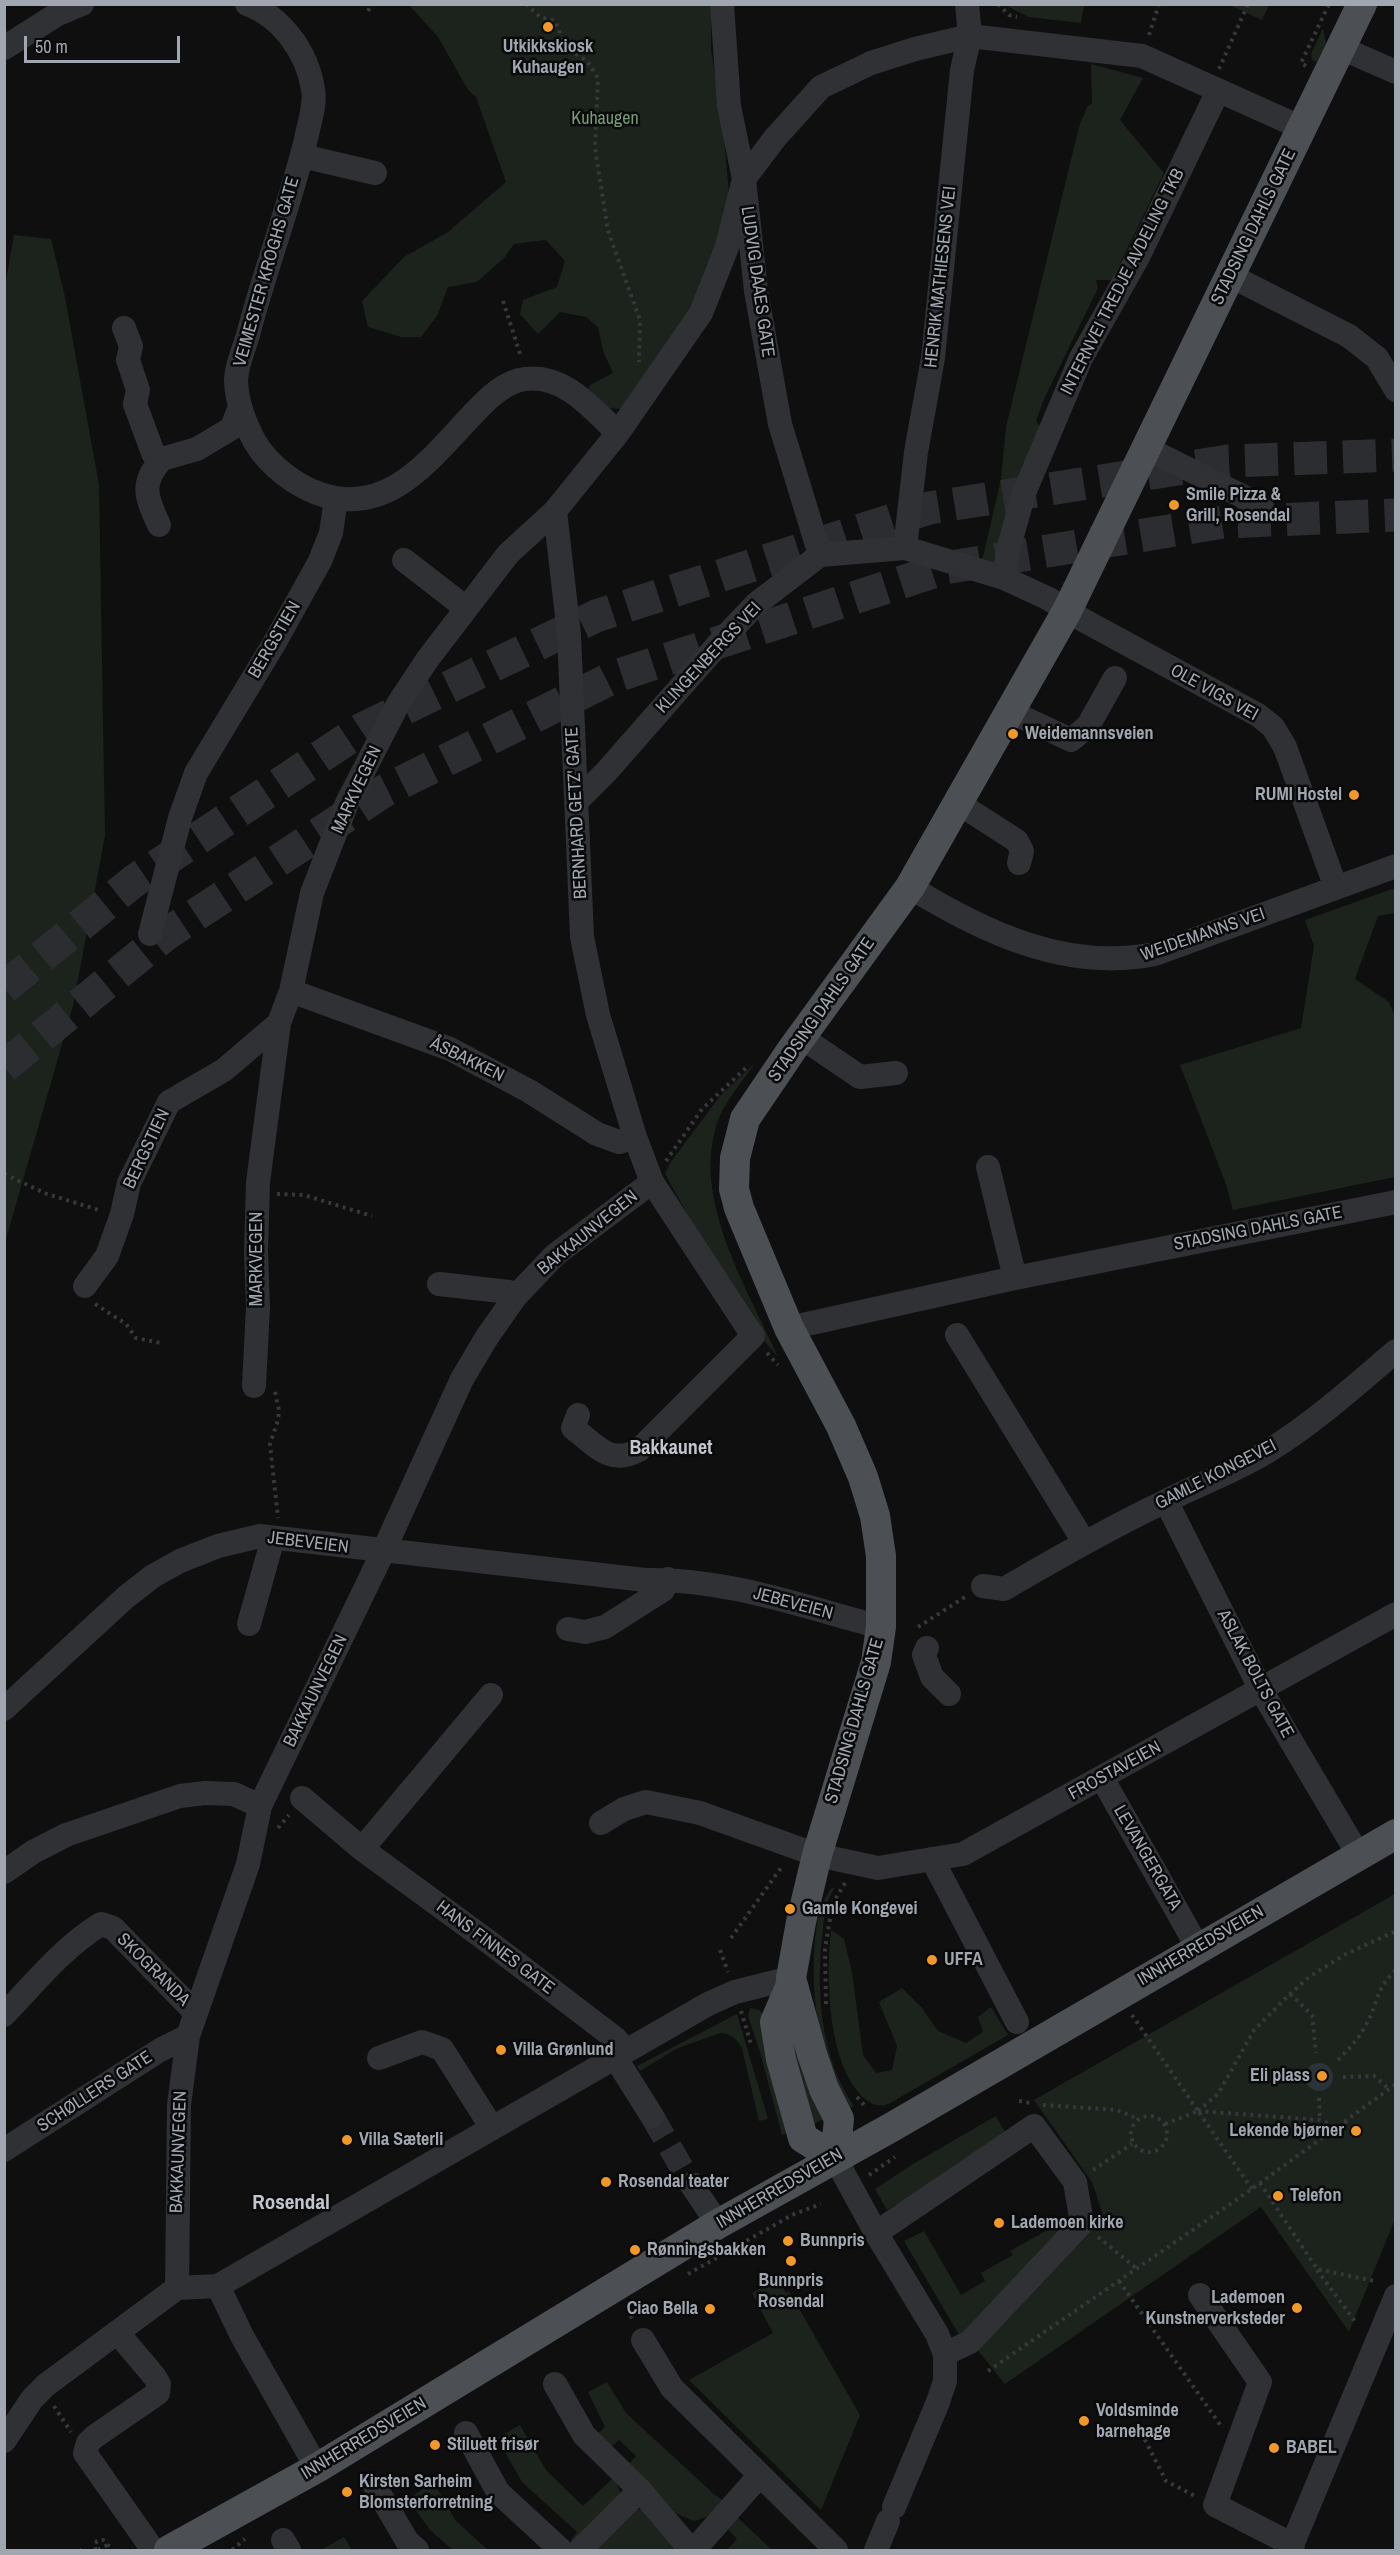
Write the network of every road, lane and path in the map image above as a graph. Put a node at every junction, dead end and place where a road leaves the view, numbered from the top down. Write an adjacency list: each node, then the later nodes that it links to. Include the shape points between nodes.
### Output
1 (82, 4): 16 (street, via 56,15)
2 (248, 4): 23 (street, VEIMESTER KROGHS GATE, via 287,30 303,58 313,99)
3 (372, 4): 12 (path)
4 (526, 4): 31 (path, via 540,17 555,21 567,49 587,62 598,78 595,148 609,231 640,320)
5 (722, 4): 25 (street, LUDVIG DAAES GATE, via 729,106)
6 (967, 4): 14 (street, HENRIK MATHIESENS VEI)
7 (998, 4): 13 (path, via 1009,15)
8 (1159, 4): 15 (path)
9 (1248, 4): 18 (path)
10 (1329, 4): 19 (path)
11 (1362, 4): 17 (main road, STADSING DAHLS GATE)
12 (368, 11)
13 (1020, 18)
14 (970, 36): 21 (street, via 1142,56); 25 (street, via 870,63 821,87); 40 (street, HENRIK MATHIESENS VEI, via 962,70 933,358)
15 (1148, 40)
16 (4, 48)
17 (1341, 48): 20 (street); 22 (main road, STADSING DAHLS GATE)
18 (1228, 51)
19 (1301, 63)
20 (1395, 72)
21 (1218, 91): 22 (street); 43 (street, INTERNVEI TREDJE AVDELING TKB, via 1138,257 1081,358 1024,493)
22 (1302, 128): 26 (main road, STADSING DAHLS GATE)
23 (302, 156): 24 (street, VEIMESTER KROGHS GATE); 32 (street, VEIMESTER KROGHS GATE, via 236,378)
24 (375, 173)
25 (744, 179): 31 (street, via 727,247 701,313); 41 (street, LUDVIG DAAES GATE, via 756,291 780,424)
26 (1231, 276): 30 (street, via 1349,336 1377,358); 34 (main road, STADSING DAHLS GATE)
27 (504, 301): 29 (path)
28 (124, 328): 35 (street, via 131,346 128,360 138,390 135,404 153,453)
29 (524, 379): 33 (street, via 543,379 566,387); 36 (street, VEIMESTER KROGHS GATE, via 506,385 485,402 414,474 388,492 361,500)
30 (1395, 390)
31 (638, 405): 33 (street)
32 (239, 410): 35 (street, via 232,428 197,449); 36 (street, VEIMESTER KROGHS GATE, via 256,444 279,470 307,490)
33 (618, 433): 38 (street)
34 (1146, 448): 37 (street); 45 (main road, STADSING DAHLS GATE)
35 (162, 459): 39 (street, via 147,481 148,500)
36 (336, 499): 54 (street, BERGSTIEN, via 320,561 196,773 180,818)
37 (1262, 506)
38 (555, 511): 44 (street, MARKVEGEN, via 508,554); 48 (street, BERNHARD GETZ' GATE, via 569,634)
39 (159, 525)
40 (904, 548): 41 (street); 43 (street)
41 (820, 555): 48 (street, KLINGENBERGS VEI, via 756,604)
42 (404, 560): 44 (street)
43 (1004, 578): 45 (street)
44 (466, 608): 55 (street, MARKVEGEN, via 398,704 347,803 312,893)
45 (1067, 610): 47 (main road, STADSING DAHLS GATE); 53 (street, OLE VIGS VEI, via 1258,715 1273,727 1285,747)
46 (1115, 678): 47 (street, via 1088,726 1071,740)
47 (1010, 711): 49 (main road, STADSING DAHLS GATE)
48 (576, 801): 62 (street, BERNHARD GETZ' GATE, via 582,937 598,1015)
49 (958, 803): 50 (street, via 1017,841 1022,851); 52 (main road, STADSING DAHLS GATE)
50 (1019, 863)
51 (1395, 866): 53 (street, WEIDEMANNS VEI)
52 (910, 887): 53 (street, WEIDEMANNS VEI, via 1004,938 1107,960 1155,954); 57 (main road, STADSING DAHLS GATE)
53 (1336, 888)
54 (150, 934)
55 (291, 992): 56 (street, MARKVEGEN); 58 (street, via 275,1002 252,1029); 62 (street, ÅSBAKKEN, via 450,1049 529,1091 597,1134 619,1142)
56 (279, 1023): 69 (street, BERGSTIEN, via 224,1070 169,1102 129,1183); 80 (street, MARKVEGEN, via 258,1182)
57 (797, 1042): 60 (street, via 860,1077); 61 (street); 74 (main road, STADSING DAHLS GATE, via 746,1119 735,1158 734,1189 745,1226)
58 (222, 1053)
59 (752, 1064): 65 (path, via 702,1109)
60 (896, 1073)
61 (850, 1086)
62 (635, 1137): 65 (street, BERNHARD GETZ' GATE)
63 (988, 1167): 70 (street)
64 (4, 1174): 69 (path, via 47,1194)
65 (652, 1182): 73 (street, BAKKAUNVEGEN, via 555,1255); 76 (street, BERNHARD GETZ' GATE)
66 (275, 1194): 68 (path, via 304,1195)
67 (1395, 1202): 70 (street, STADSING DAHLS GATE)
68 (372, 1216)
69 (120, 1219): 72 (street, BERGSTIEN, via 107,1256)
70 (1015, 1278): 74 (street, STADSING DAHLS GATE)
71 (439, 1284): 73 (street, via 508,1292)
72 (85, 1286): 77 (path, via 88,1299 126,1324 136,1338)
73 (515, 1297): 85 (street, BAKKAUNVEGEN, via 462,1379)
74 (789, 1328): 90 (main road, STADSING DAHLS GATE, via 841,1426 875,1516 881,1556)
75 (957, 1335): 84 (street)
76 (753, 1336): 79 (path); 81 (street, via 639,1450 627,1456 611,1456 573,1428)
77 (160, 1342)
78 (1395, 1351): 82 (street, GAMLE KONGEVEI, via 1270,1450)
79 (783, 1371)
80 (255, 1377): 83 (path, via 268,1376 279,1410 270,1444 280,1528)
81 (578, 1415)
82 (1166, 1501): 84 (street, GAMLE KONGEVEI); 93 (street, ASLAK BOLTS GATE)
83 (273, 1538): 85 (street, JEBEVEIEN); 89 (street); 96 (street, JEBEVEIEN, via 260,1536 219,1546 153,1576)
84 (1084, 1542): 87 (street, GAMLE KONGEVEI, via 1004,1589)
85 (383, 1552): 86 (street, JEBEVEIEN); 99 (street, BAKKAUNVEGEN)
86 (668, 1580): 90 (street, JEBEVEIEN, via 749,1592); 91 (street, via 663,1590 605,1627 585,1632)
87 (982, 1586): 92 (path)
88 (1395, 1614): 93 (street, FROSTAVEIEN)
89 (249, 1624)
90 (881, 1627): 104 (main road, STADSING DAHLS GATE, via 876,1662)
91 (568, 1629)
92 (920, 1639): 94 (street, via 932,1677)
93 (1261, 1690): 97 (street, FROSTAVEIEN); 102 (street, ASLAK BOLTS GATE)
94 (949, 1694)
95 (491, 1695): 103 (street)
96 (4, 1709)
97 (1102, 1778): 105 (street, FROSTAVEIEN, via 963,1854); 110 (street, LEVANGERGATA)
98 (302, 1798): 103 (street, HANS FINNES GATE)
99 (260, 1806): 106 (street, via 234,1794 180,1796 66,1835); 117 (street, BAKKAUNVEGEN, via 248,1864)
100 (601, 1823): 104 (street, FROSTAVEIEN, via 646,1802 700,1813)
101 (1395, 1834): 144 (main road, INNHERREDSVEIEN)
102 (1352, 1844)
103 (362, 1849): 123 (street, HANS FINNES GATE, via 616,2039)
104 (806, 1851): 105 (street, FROSTAVEIEN, via 878,1869); 109 (path); 114 (main road, STADSING DAHLS GATE, via 801,1922)
105 (932, 1859): 120 (street)
106 (4, 1872)
107 (847, 1881): 116 (path, via 833,1904 825,1949)
108 (1395, 1931): 115 (path, via 1344,1955)
109 (731, 1938)
110 (1193, 1939)
111 (720, 1950): 113 (path)
112 (1395, 1970): 125 (path, via 1378,1990 1357,2041)
113 (729, 1977)
114 (791, 1982): 123 (street, via 735,1992); 144 (main road, STADSING DAHLS GATE, via 775,2022 784,2070 803,2138)
115 (1290, 1994): 122 (path, via 1312,2015); 133 (path, via 1254,2031 1218,2094)
116 (826, 2010)
117 (196, 2013): 118 (street, SKOGRANDA, via 113,1928 101,1924 61,1953); 121 (street, BAKKAUNVEGEN)
118 (4, 2015)
119 (1131, 2015): 133 (path)
120 (1017, 2022)
121 (188, 2036): 143 (street, SCHØLLERS GATE); 157 (street, BAKKAUNVEGEN, via 179,2105)
122 (1316, 2053)
123 (620, 2054): 134 (street, HANS FINNES GATE); 140 (street)
124 (379, 2058): 140 (street, via 422,2042 442,2049)
125 (1338, 2060)
126 (1342, 2077): 129 (path, via 1374,2076)
127 (1395, 2084): 129 (path)
128 (850, 2089): 132 (path)
129 (1389, 2089): 137 (path)
130 (1319, 2098): 136 (path)
131 (1019, 2101): 135 (path, via 1117,2110)
132 (865, 2106)
133 (1198, 2111): 136 (path); 138 (path); 148 (path)
134 (652, 2116)
135 (1138, 2119): 138 (path, via 1152,2115); 142 (path, via 1130,2130)
136 (1320, 2120): 139 (path)
137 (1345, 2121): 139 (path); 141 (path)
138 (1165, 2124): 142 (path, via 1167,2138 1160,2150 1144,2153)
139 (1337, 2127): 146 (path)
140 (492, 2128): 156 (street)
141 (1351, 2128)
142 (1132, 2144): 145 (path)
143 (4, 2150)
144 (835, 2158): 150 (main road, INNHERREDSVEIEN); 151 (street)
145 (1075, 2182): 149 (street); 151 (street, via 1034,2126)
146 (1260, 2183): 148 (path); 153 (path)
147 (691, 2184): 150 (street)
148 (1252, 2189): 152 (path)
149 (1082, 2223): 152 (path); 163 (street, via 970,2342)
150 (718, 2224): 172 (main road, INNHERREDSVEIEN)
151 (876, 2234): 163 (street, via 937,2334)
152 (1137, 2269): 154 (path)
153 (1317, 2269): 155 (path); 160 (path)
154 (1119, 2281): 164 (path); 170 (path)
155 (1374, 2281)
156 (218, 2286): 157 (street); 172 (street)
157 (177, 2288): 161 (street)
158 (1200, 2295): 170 (street, via 1260,2382)
159 (1395, 2296): 179 (street)
160 (1357, 2324)
161 (117, 2332): 166 (street); 171 (street, via 154,2376 159,2384 158,2393 94,2437)
162 (643, 2340): 173 (street, via 672,2388)
163 (945, 2354): 188 (street, via 945,2381)
164 (988, 2371)
165 (555, 2384): 175 (street, via 584,2435)
166 (46, 2385): 169 (street); 171 (path, via 55,2407)
167 (1138, 2426): 176 (path, via 1166,2481)
168 (466, 2433): 184 (street, via 498,2492)
169 (4, 2441)
170 (1235, 2446): 179 (street, via 1215,2505)
171 (85, 2453): 182 (street)
172 (317, 2468): 178 (main road, INNHERREDSVEIEN)
173 (760, 2475): 186 (street); 187 (street)
174 (375, 2486): 183 (street, via 407,2541)
175 (640, 2490): 185 (street); 186 (street)
176 (1195, 2496)
177 (109, 2544): 180 (path); 180 (path, via 97,2541); 181 (path)
178 (181, 2548)
179 (1292, 2548)
180 (97, 2550)
181 (113, 2550)
182 (153, 2550)
183 (417, 2550)
184 (561, 2550)
185 (580, 2550)
186 (693, 2550)
187 (836, 2550)
188 (876, 2550)

